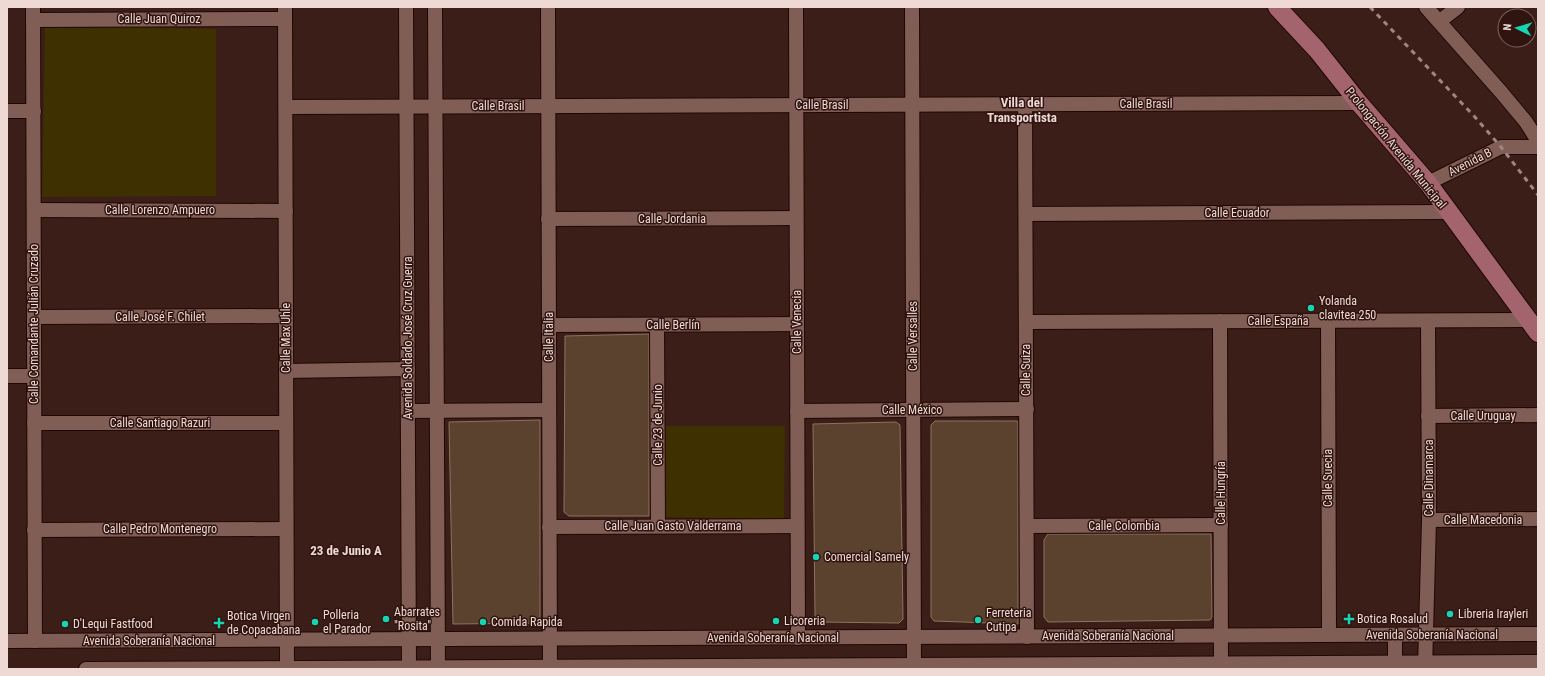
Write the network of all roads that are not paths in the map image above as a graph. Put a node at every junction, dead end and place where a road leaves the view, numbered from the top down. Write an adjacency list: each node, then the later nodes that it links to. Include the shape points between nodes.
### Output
1 (406, 7): 17 (street, Avenida Soldado José Cruz Guerra)
2 (435, 7): 18 (street)
3 (548, 7): 19 (street, Calle Italia)
4 (796, 7): 15 (street, Calle Venecia)
5 (912, 7): 13 (street, Calle Versalles)
6 (1277, 7): 12 (main road, Prolongación Avenida Municipal, via 1317,50)
7 (1426, 7): 11 (street)
8 (1458, 7): 11 (street)
9 (33, 13): 10 (street, Calle Juan Quiroz); 21 (street, Calle Comandante Julián Cruzado)
10 (285, 13): 16 (street, Calle Max Uhle)
11 (1440, 21): 22 (street, via 1502,92)
12 (1359, 103): 14 (street, Calle Brasil); 24 (main road, Prolongación Avenida Municipal)
13 (912, 104): 14 (street, Calle Brasil); 15 (street, Calle Brasil); 48 (street, Calle Versalles)
14 (1025, 104): 28 (street, Calle Suiza)
15 (796, 105): 19 (street, Calle Brasil); 29 (street, Calle Venecia)
16 (286, 106): 17 (street, Calle Brasil); 26 (street, Calle Max Uhle)
17 (407, 106): 18 (street, Calle Brasil); 41 (street, Avenida Soldado José Cruz Guerra)
18 (436, 106): 19 (street, Calle Brasil); 50 (street)
19 (548, 106): 30 (street, Calle Italia)
20 (7, 111): 21 (street)
21 (34, 111): 25 (street, Calle Comandante Julián Cruzado)
22 (1538, 141)
23 (1538, 147): 24 (street, Avenida B, via 1501,147)
24 (1428, 183): 27 (main road, Prolongación Avenida Municipal)
25 (34, 210): 26 (street, Calle Lorenzo Ampuero); 32 (street, Calle Comandante Julián Cruzado)
26 (286, 211): 31 (street, Calle Max Uhle)
27 (1449, 212): 28 (street, Calle Ecuador); 40 (main road, Prolongación Avenida Municipal)
28 (1026, 214): 35 (street, Calle Suiza)
29 (796, 218): 30 (street, Calle Jordania); 37 (street, Calle Venecia)
30 (548, 219): 38 (street, Calle Italia)
31 (286, 316): 32 (street, Calle José F. Chilet); 42 (street, Calle Max Uhle)
32 (34, 317): 44 (street, Calle Comandante Julián Cruzado)
33 (1428, 320): 34 (street, Calle España); 40 (street, Calle España); 52 (street, Calle Dinamarca)
34 (1328, 321): 36 (street, Calle España); 66 (street, Calle Suecia)
35 (1026, 322): 36 (street, Calle España); 45 (street, Calle Suiza)
36 (1220, 322): 57 (street, Calle Hungría)
37 (796, 324): 39 (street, Calle Berlín); 47 (street, Calle Venecia)
38 (549, 325): 39 (street, Calle Berlín); 46 (street, Calle Italia)
39 (658, 325): 58 (street, Calle 23 de Junio)
40 (1534, 326)
41 (408, 369): 42 (street); 49 (street, Avenida Soldado José Cruz Guerra)
42 (286, 371): 53 (street, Calle Max Uhle)
43 (7, 376): 44 (street)
44 (34, 376): 54 (street, Calle Comandante Julián Cruzado)
45 (1026, 409): 48 (street, Calle México); 60 (street, Calle Suiza)
46 (549, 410): 50 (street); 61 (street, Calle Italia)
47 (797, 410): 48 (street, Calle México); 59 (street, Calle Venecia)
48 (913, 410): 69 (street, Calle Versalles)
49 (408, 411): 50 (street); 75 (street, Avenida Soldado José Cruz Guerra)
50 (437, 411): 72 (street)
51 (1538, 415): 52 (street, Calle Uruguay)
52 (1428, 416): 56 (street, Calle Dinamarca)
53 (286, 422): 54 (street, Calle Santiago Razuri); 62 (street, Calle Max Uhle)
54 (34, 423): 63 (street, Calle Comandante Julián Cruzado)
55 (1538, 519): 56 (street, Calle Macedonia)
56 (1429, 520): 64 (street, Calle Dinamarca)
57 (1221, 525): 60 (street, Calle Colombia); 68 (street, Calle Hungría)
58 (658, 526): 59 (street, Calle Juan Gasto Valderrama); 61 (street, Calle Juan Gasto Valderrama)
59 (797, 526): 71 (street, Calle Venecia)
60 (1027, 526): 70 (street, Calle Suiza)
61 (549, 527): 73 (street, Calle Italia)
62 (286, 529): 63 (street, Calle Pedro Montenegro); 74 (street, Calle Max Uhle)
63 (34, 530): 77 (street, Calle Comandante Julián Cruzado)
64 (1427, 634): 65 (street, Avenida Soberanía Nacional); 67 (street, Avenida Soberanía Nacional); 82 (street, Calle Dinamarca)
65 (1538, 634)
66 (1329, 635): 67 (street, Avenida Soberanía Nacional); 68 (street, Avenida Soberanía Nacional)
67 (1394, 635): 81 (street)
68 (1221, 636): 70 (street, Avenida Soberanía Nacional); 79 (street, Calle Hungría)
69 (914, 637): 70 (street, Avenida Soberanía Nacional); 71 (street, Avenida Soberanía Nacional); 80 (street, Calle Versalles)
70 (1027, 637)
71 (798, 638): 73 (street, Avenida Soberanía Nacional)
72 (438, 639): 73 (street, Avenida Soberanía Nacional); 75 (street, Avenida Soberanía Nacional); 86 (street)
73 (550, 639): 83 (street, Calle Italia)
74 (287, 640): 75 (street, Avenida Soberanía Nacional); 77 (street, Avenida Soberanía Nacional); 84 (street, Calle Max Uhle)
75 (409, 640): 85 (street, Avenida Soldado José Cruz Guerra)
76 (7, 641): 77 (street, Avenida Soberanía Nacional)
77 (35, 641)
78 (1538, 662): 82 (street)
79 (1221, 664): 80 (street); 81 (street)
80 (914, 665): 83 (street)
81 (1395, 666): 82 (street)
82 (1425, 666)
83 (550, 667): 86 (street)
84 (287, 668): 85 (street); 87 (street)
85 (409, 668): 86 (street)
86 (438, 668)
87 (86, 669)

